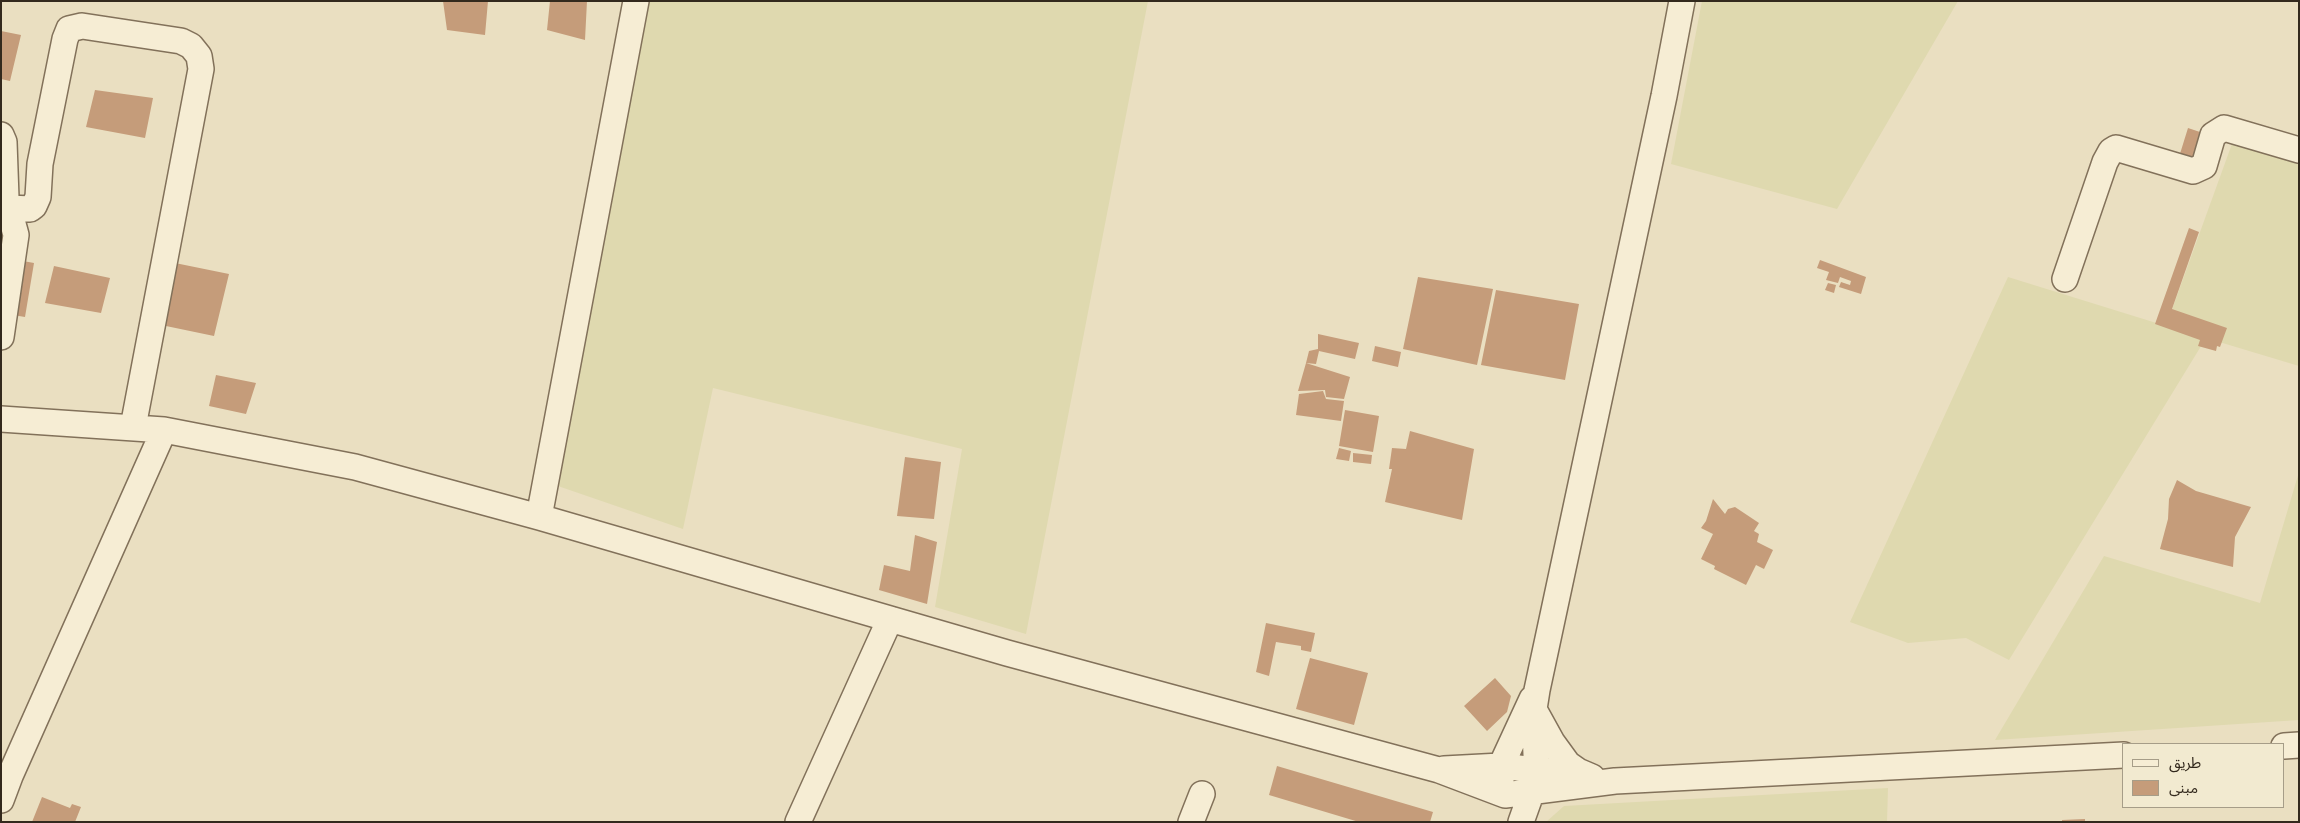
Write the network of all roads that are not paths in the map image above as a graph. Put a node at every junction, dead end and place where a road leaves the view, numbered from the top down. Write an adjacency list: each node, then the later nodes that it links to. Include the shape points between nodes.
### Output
1 (636, 1): 11 (street)
2 (1682, 1): 13 (street)
3 (1, 135): 5 (street, via 6,198)
4 (2299, 150): 6 (street, via 2224,128 2213,134 2204,166 2193,170 2116,148 2105,162)
5 (10, 208): 7 (street, via 16,235); 9 (street, via 30,208 38,197 40,164 69,29 82,26 181,41 191,46 199,56 201,69)
6 (2065, 279)
7 (1, 337)
8 (1, 419): 9 (street)
9 (133, 428): 10 (street)
10 (164, 430): 11 (street, via 355,467); 23 (street)
11 (539, 517): 12 (street)
12 (890, 619): 18 (street); 26 (street)
13 (1535, 699): 17 (street); 19 (street, via 1552,742 1568,764); 20 (street)
14 (2299, 745): 15 (street)
15 (2285, 746)
16 (2122, 755): 19 (street)
17 (1501, 766): 18 (street); 20 (street); 22 (street)
18 (1439, 770): 22 (street)
19 (1603, 779): 20 (street)
20 (1534, 781): 22 (street); 29 (street)
21 (1202, 794): 27 (street)
22 (1505, 796): 28 (street)
23 (1, 800)
24 (1, 816): 25 (street)
25 (3, 822)
26 (798, 822)
27 (1191, 822)
28 (1508, 822)
29 (1521, 822)

